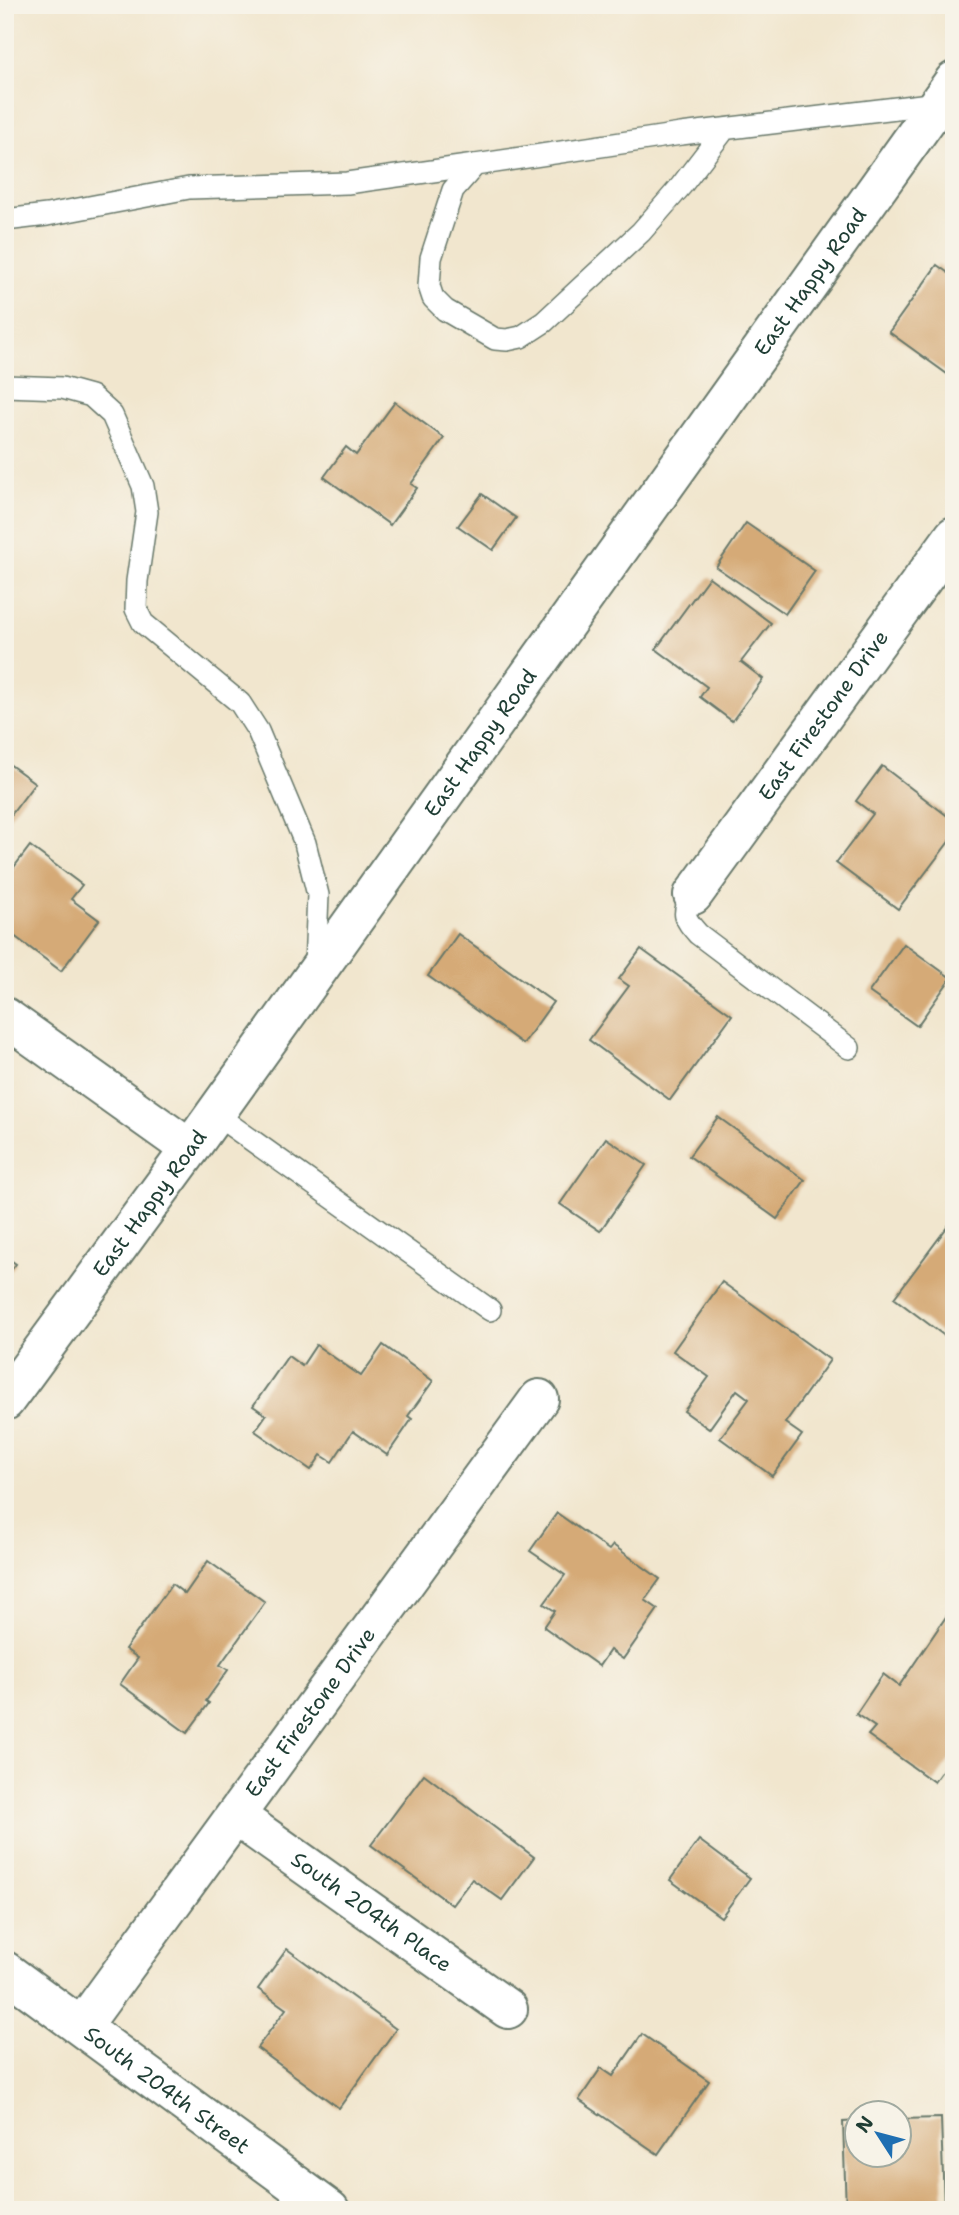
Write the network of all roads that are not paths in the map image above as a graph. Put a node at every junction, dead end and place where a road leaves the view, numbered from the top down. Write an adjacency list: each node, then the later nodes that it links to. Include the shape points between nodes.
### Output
1 (946, 92): 2 (lane); 8 (street, East Happy Road)
2 (724, 130): 3 (lane); 3 (lane, via 641,232 544,322 507,340 495,339 445,310 429,286 431,258 453,190)
3 (475, 165): 4 (lane, via 347,183 189,188)
4 (5, 220)
5 (5, 386): 8 (lane, via 62,388 91,396 112,415 143,486 147,512 136,609 143,623 240,703 258,730 304,843 318,895)
6 (954, 536): 7 (street, East Firestone Drive)
7 (693, 895): 10 (lane, via 685,908 686,920 698,934)
8 (314, 975): 11 (street, East Happy Road)
9 (5, 1017): 12 (street)
10 (849, 1048)
11 (215, 1114): 12 (street, East Happy Road); 13 (lane)
12 (190, 1149): 15 (street, East Happy Road)
13 (490, 1310)
14 (539, 1399): 16 (street, East Firestone Drive)
15 (5, 1401)
16 (236, 1816): 18 (street, South 204th Place); 19 (street, East Firestone Drive)
17 (5, 1971): 19 (street, South 204th Street)
18 (508, 2009)
19 (82, 2026): 20 (street, South 204th Street)
20 (330, 2210)

